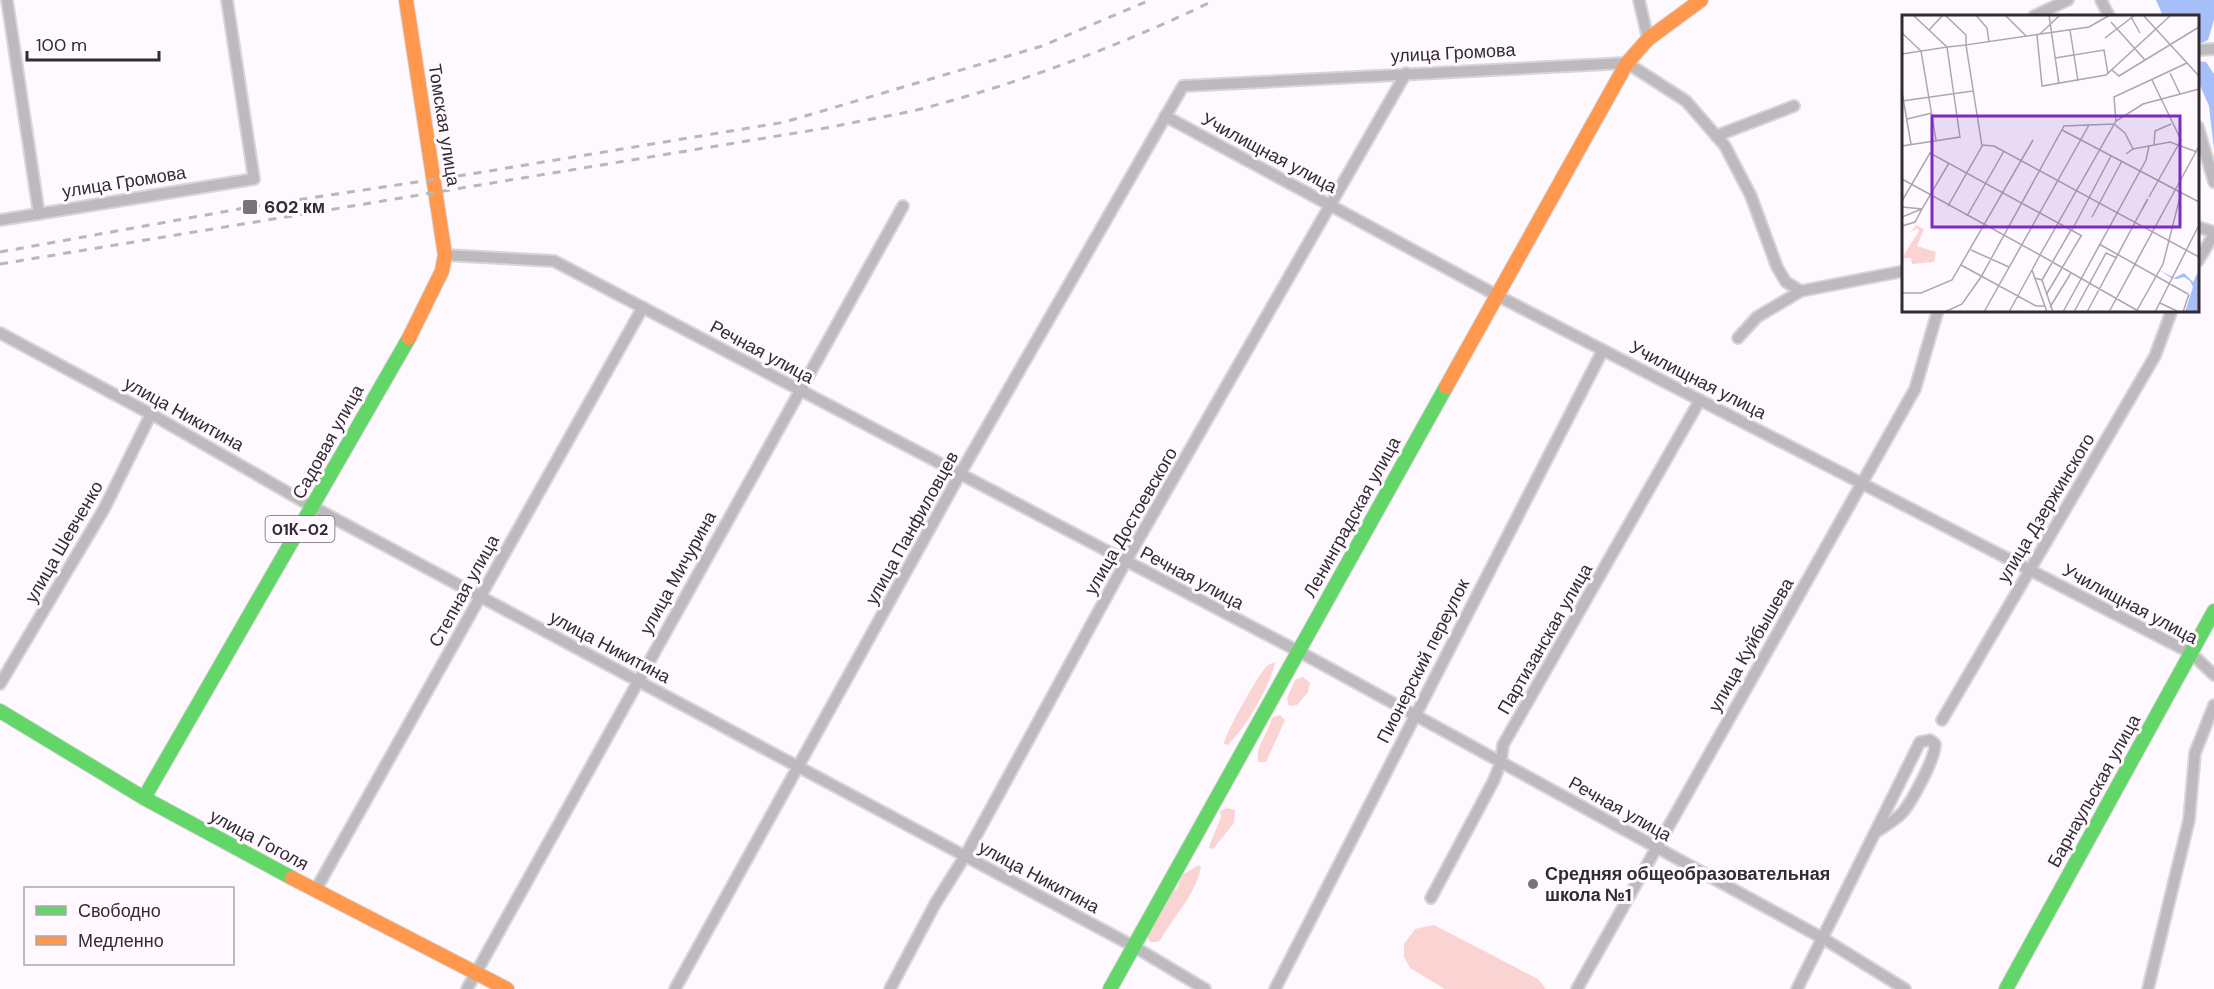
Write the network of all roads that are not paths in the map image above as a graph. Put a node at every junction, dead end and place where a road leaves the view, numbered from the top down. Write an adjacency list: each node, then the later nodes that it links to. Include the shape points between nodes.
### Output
1 (7, 0): 23 (street)
2 (226, 0): 23 (street, улица Громова, via 254,179)
3 (406, 0): 27 (street, Томская улица / 01К-02)
4 (1639, 0): 10 (street)
5 (1701, 0): 10 (street)
6 (2068, 0): 8 (street)
7 (2101, 0): 9 (street)
8 (2036, 15)
9 (2108, 15)
10 (1648, 39): 13 (street)
11 (2214, 48): 12 (street)
12 (2199, 50)
13 (1627, 63): 14 (street, улица Громова); 19 (street, via 1686,101); 31 (street, Ленинградская улица)
14 (1406, 73): 15 (street, улица Громова); 22 (street, улица Достоевского)
15 (1183, 86): 17 (street, улица Панфиловцев)
16 (1794, 106): 19 (street)
17 (1165, 116): 22 (street, Училищная улица); 41 (street, улица Панфиловцев)
18 (2199, 130): 20 (street)
19 (1716, 136): 30 (street, via 1752,196 1785,282)
20 (2214, 182)
21 (903, 206): 38 (street, улица Мичурина)
22 (1332, 206): 31 (street, Училищная улица); 44 (street, улица Достоевского)
23 (39, 214): 24 (street, улица Громова)
24 (0, 220)
25 (2199, 227): 26 (street)
26 (2214, 233): 28 (street)
27 (445, 255): 32 (street, Речная улица, via 554,261); 43 (street, Садовая улица / 01К-02, via 442,271 421,316)
28 (2199, 259)
29 (1902, 271): 30 (street)
30 (1801, 291): 36 (street, via 1757,317)
31 (1498, 296): 37 (street, Училищная улица); 48 (street, Ленинградская улица)
32 (643, 307): 38 (street, Речная улица); 46 (street, Степная улица)
33 (1937, 312): 42 (street, улица Куйбышева, via 1915,389)
34 (2171, 312): 45 (street, улица Дзержинского, via 2155,356)
35 (0, 333): 40 (street, улица Никитина)
36 (1738, 338)
37 (1603, 350): 39 (street, Училищная улица); 55 (street, Пионерский переулок)
38 (799, 390): 41 (street, Речная улица); 51 (street, улица Мичурина)
39 (1700, 400): 42 (street, Училищная улица); 57 (street, Партизанская улица, via 1503,745)
40 (151, 414): 43 (street, улица Никитина); 52 (street, улица Шевченко, via 104,509)
41 (960, 474): 44 (street, Речная улица); 58 (street, улица Панфиловцев)
42 (1862, 483): 45 (street, Училищная улица); 61 (street, улица Куйбышева)
43 (313, 507): 46 (street, улица Никитина); 59 (street, Садовая улица / 01К-02)
44 (1126, 561): 48 (street, Речная улица); 62 (street, улица Достоевского)
45 (2028, 569): 49 (street, Училищная улица); 56 (street, улица Дзержинского)
46 (481, 596): 51 (street, улица Никитина); 63 (street, Степная улица)
47 (2214, 611): 49 (street, Барнаульская улица)
48 (1298, 651): 55 (street, Речная улица); 66 (street, Ленинградская улица)
49 (2191, 653): 50 (street, Училищная улица); 78 (street, Барнаульская улица)
50 (2214, 675)
51 (637, 680): 58 (street, улица Никитина); 67 (street, улица Мичурина)
52 (0, 684)
53 (2214, 705): 79 (street, via 2195,753 2189,820)
54 (0, 711): 59 (street, улица Гоголя)
55 (1414, 715): 57 (street, Речная улица); 74 (street, Пионерский переулок)
56 (1942, 720)
57 (1501, 762): 61 (street, Речная улица); 64 (street, Партизанская улица)
58 (798, 766): 62 (street, улица Никитина); 70 (street, улица Панфиловцев)
59 (144, 798): 63 (street, улица Гоголя)
60 (1876, 832): 60 (street, via 1920,742 1930,740 1935,744 1931,760 1903,812); 65 (street)
61 (1656, 847): 65 (street, Речная улица); 75 (street, улица Куйбышева)
62 (964, 856): 66 (street, улица Никитина); 71 (street, улица Достоевского)
63 (315, 891): 67 (street, улица Гоголя)
64 (1431, 898)
65 (1824, 939): 76 (street); 77 (street, Речная улица)
66 (1133, 946): 72 (street, Ленинградская улица); 73 (street, улица Никитина)
67 (477, 973): 68 (street, улица Мичурина); 69 (street, улица Гоголя)
68 (467, 989)
69 (507, 989)
70 (675, 989)
71 (890, 989)
72 (1110, 989)
73 (1205, 989)
74 (1275, 989)
75 (1576, 989)
76 (1797, 989)
77 (1905, 989)
78 (2006, 989)
79 (2148, 989)

